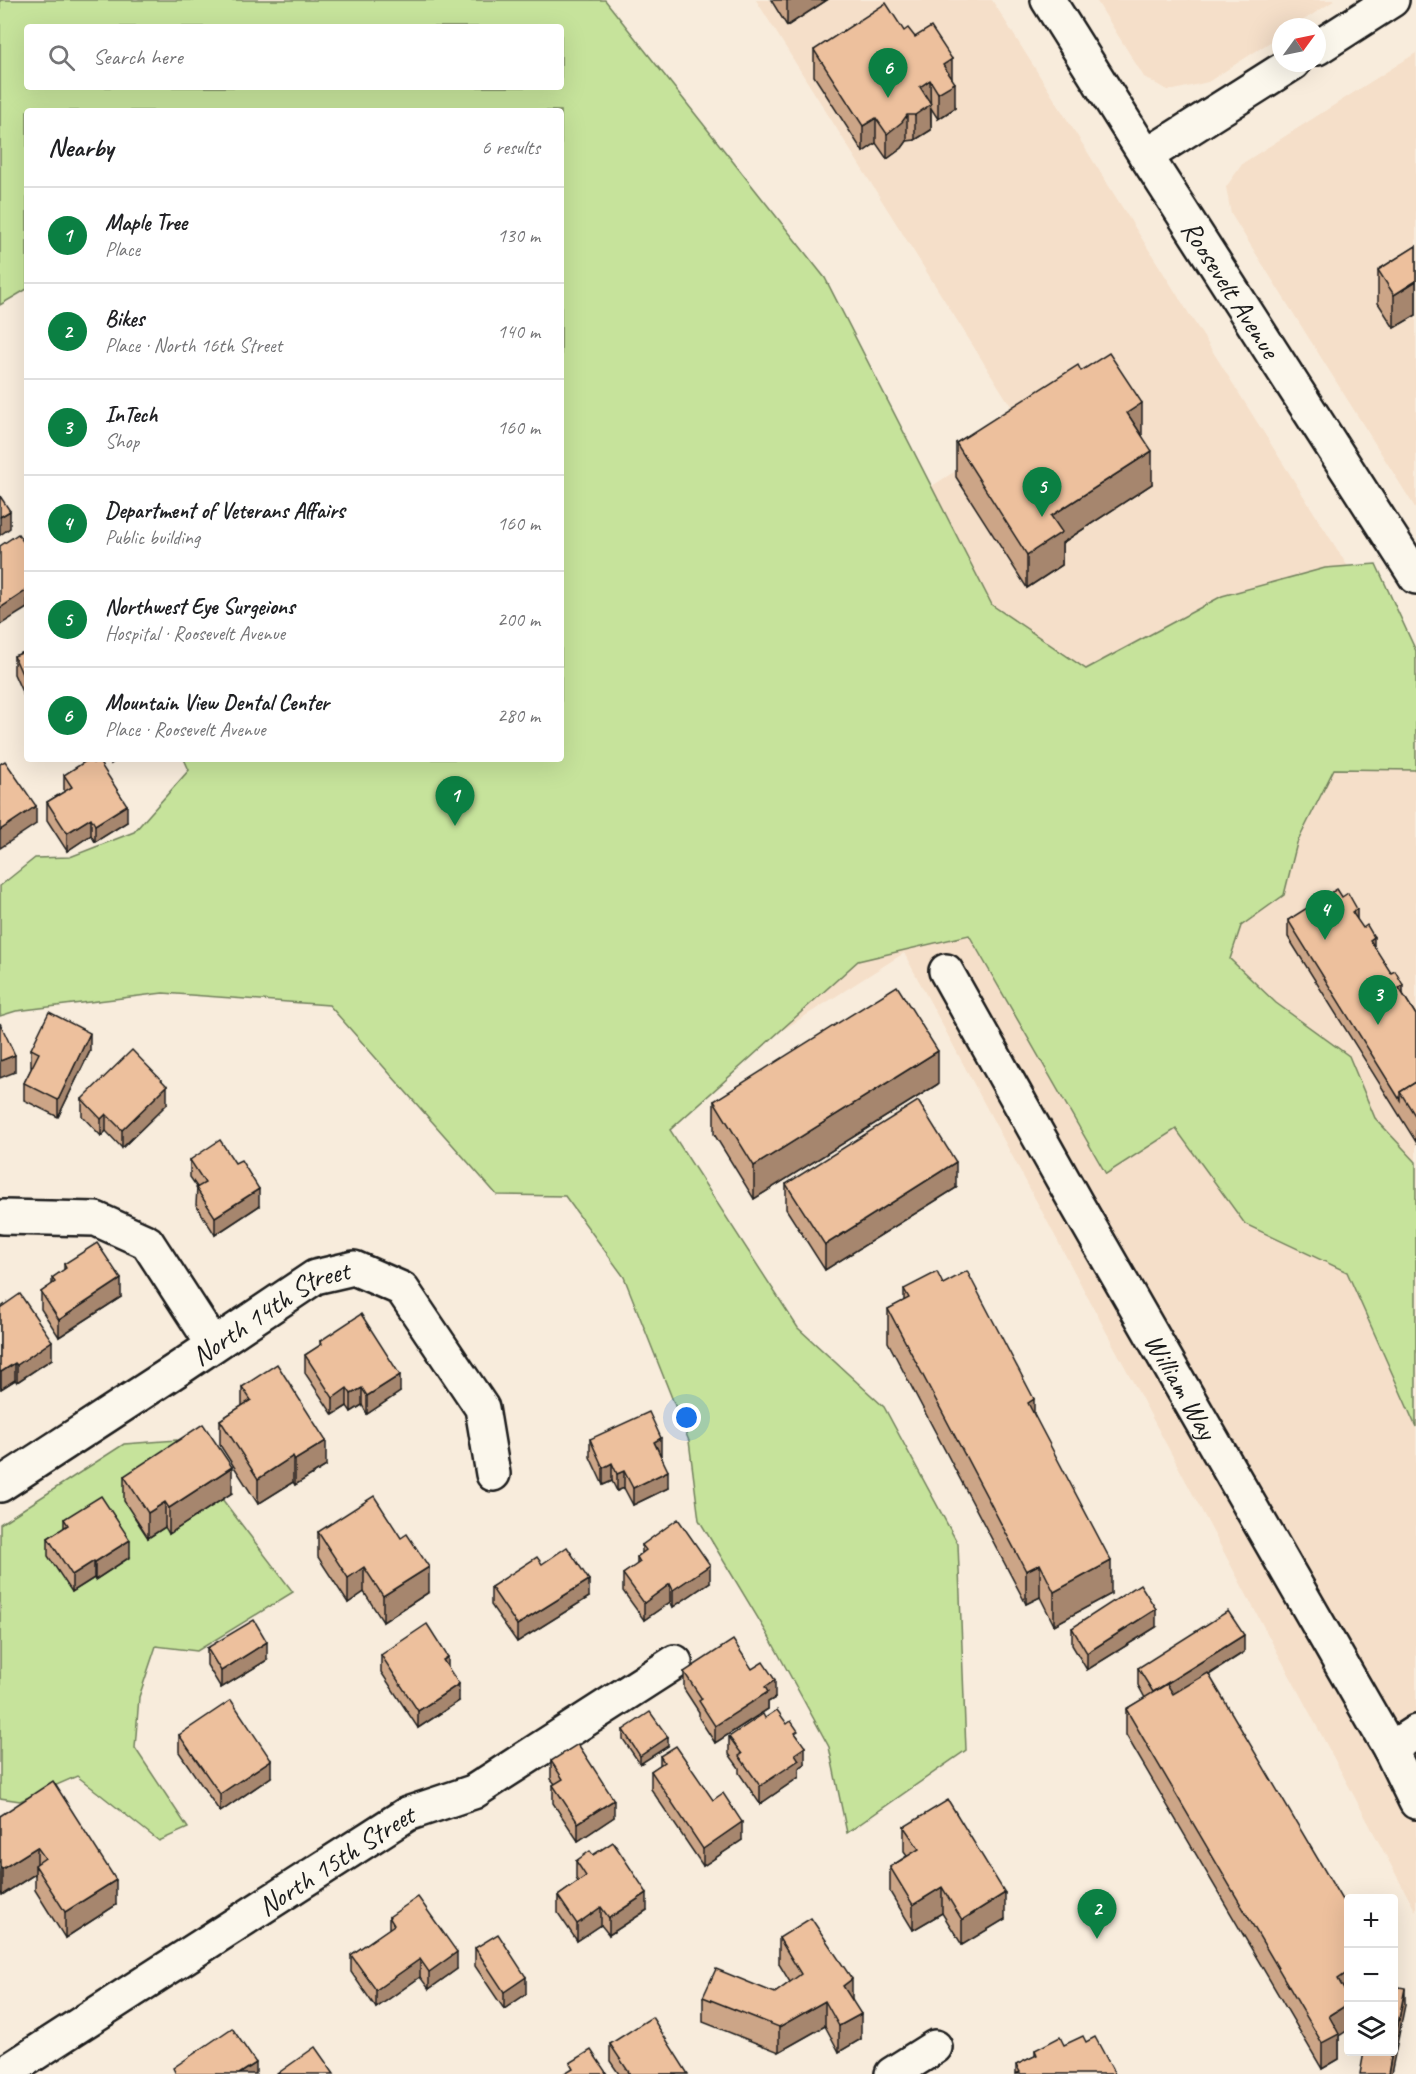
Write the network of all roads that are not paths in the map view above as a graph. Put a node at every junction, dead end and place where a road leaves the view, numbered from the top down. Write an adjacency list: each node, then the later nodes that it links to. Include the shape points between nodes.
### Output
1 (1048, 0): 5 (street, Roosevelt Avenue)
2 (1392, 0): 3 (street)
3 (1326, 42)
4 (1279, 72): 5 (street)
5 (1146, 156): 6 (street, Roosevelt Avenue)
6 (1416, 577)
7 (946, 971): 13 (street, William Way, via 1076,1203)
8 (3, 1217): 9 (street, via 96,1219 147,1242)
9 (213, 1344): 10 (street, North 14th Street, via 315,1277 354,1268 402,1289 482,1408); 11 (street, North 14th Street)
10 (493, 1474)
11 (0, 1485)
12 (675, 1662): 16 (street, North 15th Street, via 472,1792 407,1814)
13 (1403, 1741): 14 (street, William Way)
14 (1416, 1802)
15 (935, 2047): 17 (street)
16 (5, 2070)
17 (892, 2074)

